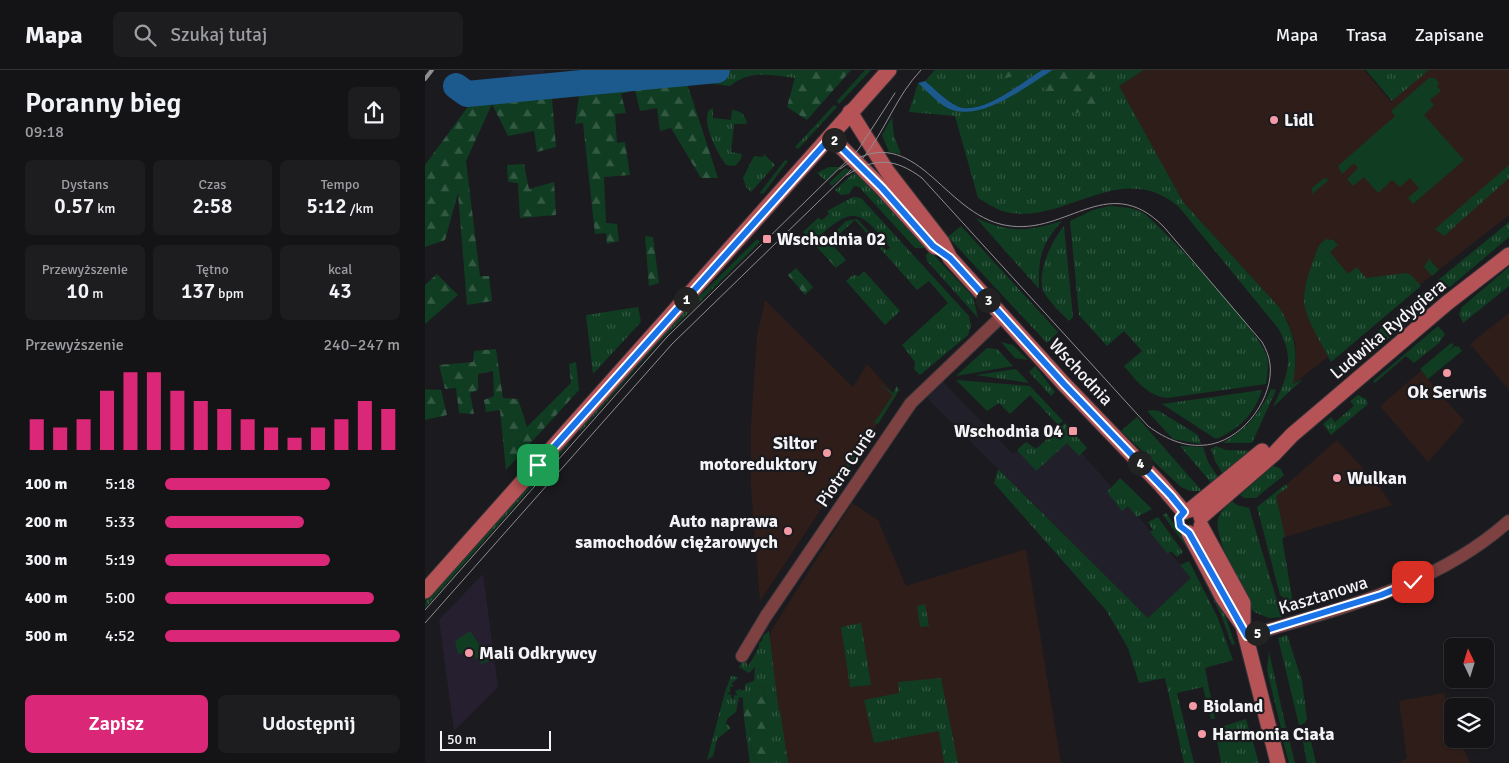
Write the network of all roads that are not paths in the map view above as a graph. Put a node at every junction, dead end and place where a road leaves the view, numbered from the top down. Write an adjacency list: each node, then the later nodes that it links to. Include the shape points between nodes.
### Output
1 (889, 70): 2 (street)
2 (850, 112): 3 (street); 5 (street, Wschodnia, via 887,171 939,238)
3 (831, 137): 5 (street, Wschodnia, via 933,246); 9 (street)
4 (1509, 255): 7 (street, Ludwika Rydygiera, via 1447,303)
5 (950, 258): 6 (street, Wschodnia)
6 (1002, 316): 7 (street, Wschodnia); 11 (street, Piotra Curie, via 911,403)
7 (1193, 520): 10 (street, Wschodnia, via 1243,603)
8 (1509, 521): 10 (street, Kasztanowa, via 1463,557 1413,582 1381,595)
9 (425, 591)
10 (1245, 631): 12 (street, Wschodnia)
11 (742, 656)
12 (1278, 763)

